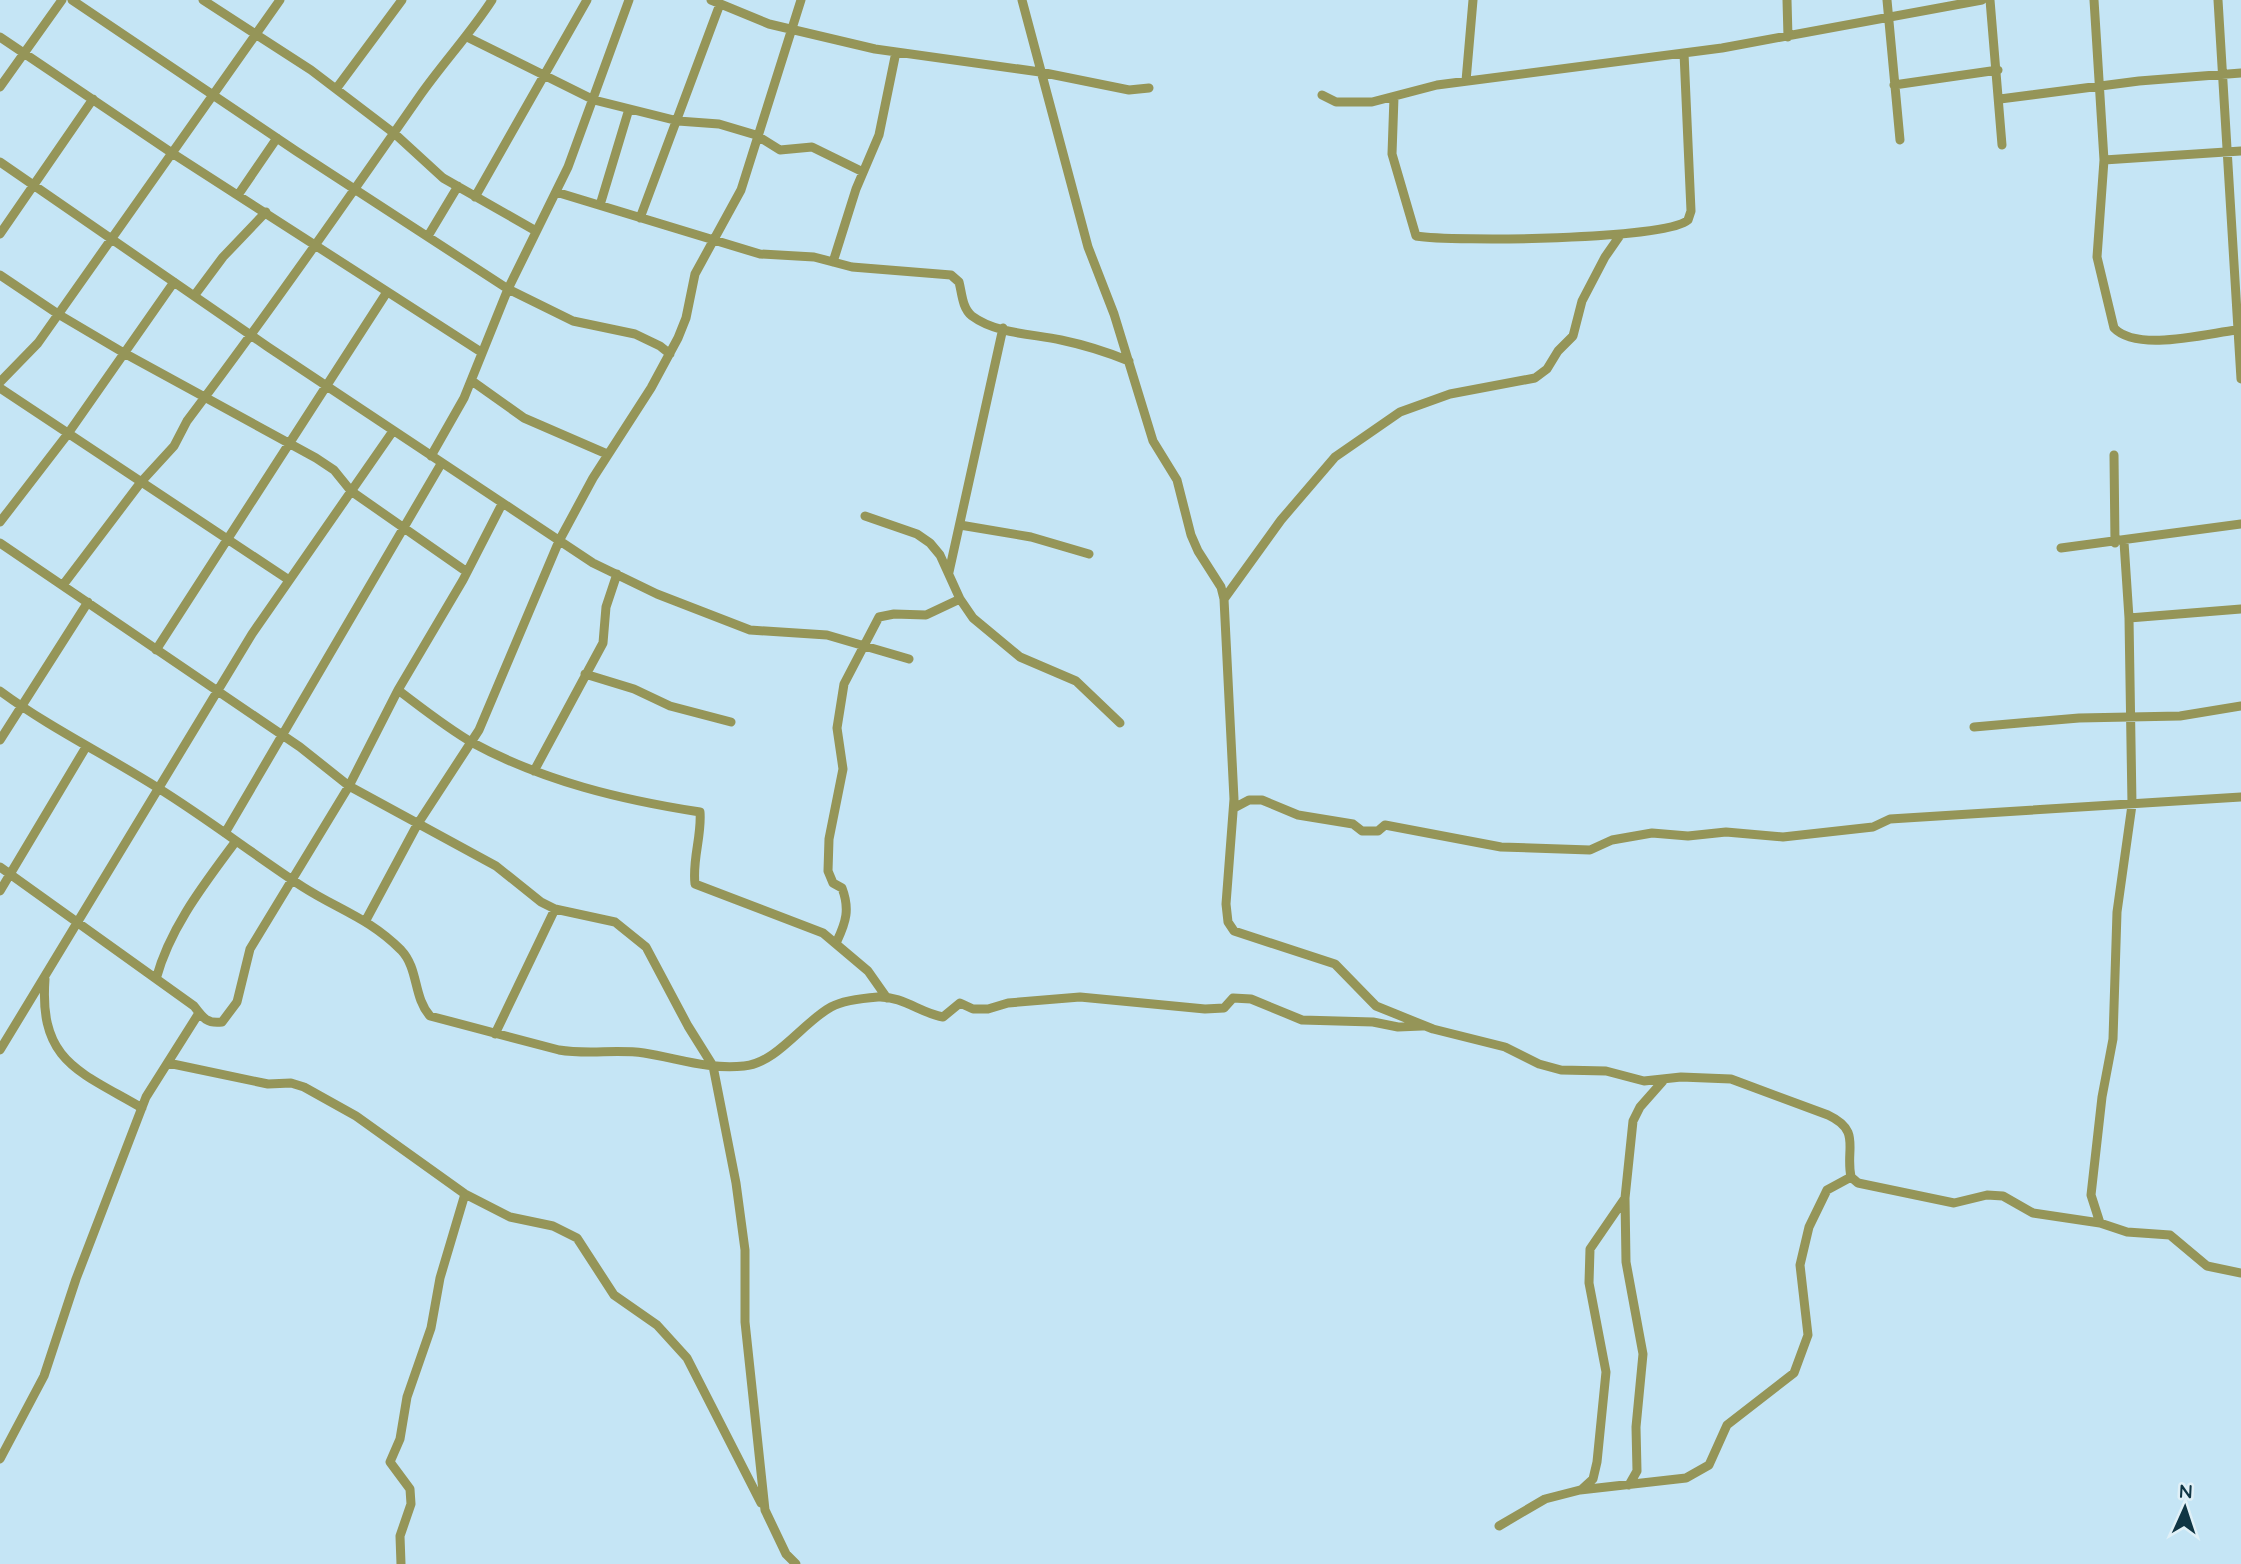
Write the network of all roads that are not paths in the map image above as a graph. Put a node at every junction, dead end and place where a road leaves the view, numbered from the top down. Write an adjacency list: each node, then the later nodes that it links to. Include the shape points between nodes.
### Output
1 (62, 0): 26 (street)
2 (72, 0): 39 (street)
3 (203, 0): 21 (street)
4 (280, 0): 21 (street)
5 (402, 0): 38 (street)
6 (492, 0): 23 (street)
7 (587, 0): 32 (street)
8 (629, 0): 44 (street)
9 (801, 0): 20 (street)
10 (1022, 0): 29 (street)
11 (1473, 0): 33 (street)
12 (1787, 0): 24 (street)
13 (1886, 0): 19 (street)
14 (1982, 0): 19 (street)
15 (1990, 0): 28 (street)
16 (2094, 0): 35 (street)
17 (2218, 0): 31 (street)
18 (715, 2): 20 (street); 46 (street)
19 (1888, 19): 24 (street); 34 (street)
20 (793, 30): 25 (street); 48 (street)
21 (256, 35): 38 (street); 39 (street)
22 (0, 37): 26 (street)
23 (467, 37): 32 (street); 47 (street)
24 (1788, 37): 27 (street)
25 (896, 52): 29 (street); 57 (street, via 880,135)
26 (25, 53): 36 (street); 42 (street)
27 (1684, 53): 33 (street); 69 (street, via 1691,178 1688,220 1676,227)
28 (1998, 70): 34 (street); 43 (street)
29 (1040, 72): 37 (street, via 1129,90); 87 (street, via 1088,247)
30 (2241, 73): 31 (street)
31 (2224, 74): 35 (street); 52 (street)
32 (545, 77): 44 (street); 63 (street)
33 (1466, 81): 41 (street)
34 (1894, 85): 50 (street)
35 (2100, 85): 43 (street); 55 (street)
36 (0, 87)
37 (1149, 88)
38 (336, 89): 47 (street)
39 (213, 95): 49 (street); 54 (street)
40 (1322, 95): 41 (street, via 1354,104)
41 (1394, 97): 69 (street, via 1392,155 1416,236)
42 (93, 99): 54 (street); 59 (street)
43 (2000, 99): 51 (street)
44 (594, 100): 45 (street); 61 (street)
45 (629, 110): 46 (street); 64 (street)
46 (678, 121): 48 (street, via 719,124); 66 (street)
47 (395, 134): 58 (street); 60 (street)
48 (756, 135): 57 (street, via 780,150 812,147); 72 (street, via 741,190)
49 (277, 138): 60 (street); 62 (street)
50 (1900, 140)
51 (2002, 145)
52 (2229, 151): 53 (street); 55 (street); 82 (street)
53 (2241, 151)
54 (172, 153): 62 (street); 71 (street)
55 (2104, 160): 82 (street, via 2097,257 2114,328 2131,339 2161,340)
56 (0, 162): 59 (street)
57 (863, 172): 74 (street)
58 (458, 186): 63 (street); 70 (street)
59 (34, 187): 68 (street); 71 (street)
60 (355, 191): 70 (street); 73 (street)
61 (556, 192): 64 (street); 67 (street)
62 (238, 195): 65 (street)
63 (475, 197): 67 (street)
64 (600, 205): 66 (street)
65 (266, 212): 73 (street); 79 (street)
66 (640, 218): 72 (street)
67 (536, 231): 77 (street)
68 (0, 234)
69 (1621, 234): 120 (street, via 1582,301 1573,335 1547,369 1535,378 1450,394 1400,412 1335,457)
70 (428, 236): 77 (street)
71 (110, 240): 76 (street); 80 (street)
72 (714, 240): 74 (street, via 760,254); 86 (street, via 695,274 686,318)
73 (317, 244): 78 (street); 83 (street)
74 (833, 262): 81 (street, via 951,275 959,282 963,305 971,316)
75 (0, 275): 80 (street)
76 (174, 282): 79 (street); 85 (street)
77 (508, 289): 84 (street); 86 (street, via 573,321 635,334)
78 (387, 292): 84 (street); 91 (street)
79 (194, 296): 83 (street)
80 (58, 314): 85 (street); 89 (street, via 17,368)
81 (1003, 328): 87 (street, via 1096,348); 107 (street)
82 (2236, 331): 88 (street)
83 (250, 335): 91 (street); 93 (street)
84 (481, 352): 90 (street)
85 (124, 353): 93 (street); 95 (street)
86 (670, 354): 97 (street)
87 (1129, 361): 120 (street, via 1153,441 1177,480 1198,551)
88 (2241, 379)
89 (0, 382)
90 (472, 382): 97 (street, via 524,418); 99 (street)
91 (327, 386): 94 (street); 96 (street)
92 (0, 388): 95 (street)
93 (205, 397): 96 (street); 101 (street, via 174,446)
94 (393, 431): 99 (street); 102 (street)
95 (66, 435): 101 (street); 105 (street)
96 (289, 444): 102 (street, via 334,470); 109 (street)
97 (607, 454): 110 (street)
98 (2113, 455): 112 (street)
99 (431, 456): 100 (street)
100 (441, 464): 103 (street); 108 (street)
101 (141, 482): 109 (street); 119 (street)
102 (351, 491): 108 (street); 118 (street)
103 (502, 504): 110 (street); 115 (street)
104 (865, 516): 116 (street, via 923,539)
105 (0, 522)
106 (2241, 524): 112 (street)
107 (960, 525): 114 (street, via 1031,537); 116 (street)
108 (403, 529): 115 (street); 138 (street)
109 (226, 538): 118 (street); 126 (street)
110 (559, 541): 117 (street); 140 (street)
111 (0, 542): 119 (street)
112 (2120, 542): 113 (street); 124 (street)
113 (2062, 548)
114 (1089, 554)
115 (467, 572): 129 (street)
116 (949, 572): 121 (street)
117 (617, 574): 125 (street, via 750,629 827,635); 128 (street, via 608,600 603,643)
118 (289, 580): 131 (street)
119 (63, 584): 122 (street)
120 (1224, 598): 147 (street)
121 (960, 599): 125 (street, via 926,615 884,614); 136 (street, via 973,618 1005,647 1076,681)
122 (88, 602): 126 (street); 132 (street)
123 (2241, 610): 124 (street)
124 (2129, 618): 134 (street)
125 (867, 645): 127 (street); 158 (street, via 844,684 837,728 843,769 828,871 833,883 842,888 847,919)
126 (156, 650): 131 (street)
127 (909, 659)
128 (585, 674): 135 (street, via 670,706); 142 (street)
129 (398, 690): 140 (street); 143 (street)
130 (0, 691): 132 (street)
131 (217, 692): 138 (street); 144 (street)
132 (20, 706): 139 (street); 141 (street)
133 (2241, 706): 134 (street, via 2180,716)
134 (2132, 716): 137 (street); 146 (street)
135 (731, 722)
136 (1120, 723)
137 (1974, 727)
138 (284, 736): 143 (street); 149 (street)
139 (0, 740)
140 (472, 742): 142 (street); 148 (street)
141 (86, 747): 144 (street); 152 (street)
142 (534, 771): 158 (street, via 643,803 700,811 695,884)
143 (349, 786): 148 (street); 153 (street)
144 (158, 788): 149 (street); 157 (street)
145 (2241, 797): 146 (street)
146 (2132, 805): 147 (street, via 1890,819 1873,827 1783,837 1652,833 1612,840 1590,850 1501,847 1385,825 1378,831 1362,831 1353,824 1298,815 1262,800 1249,800); 173 (street, via 2117,912 2113,1039 2091,1195)
147 (1234, 808): 163 (street, via 1226,904 1234,931 1335,964 1376,1006)
148 (417, 825): 155 (street, via 496,866); 156 (street)
149 (225, 833): 150 (street)
150 (236, 841): 153 (street); 160 (street, via 196,895)
151 (0, 867): 152 (street)
152 (9, 874): 154 (street); 157 (street)
153 (293, 880): 156 (street); 162 (street, via 250,949 230,1015 222,1023 212,1023)
154 (0, 891)
155 (555, 909): 164 (street); 167 (street, via 615,922 646,947)
156 (366, 920): 164 (street, via 403,952 421,1006 430,1016)
157 (78, 924): 159 (street); 160 (street)
158 (836, 941): 161 (street, via 868,971)
159 (45, 977): 165 (street); 169 (street, via 43,1009 54,1046 84,1073)
160 (156, 979): 162 (street)
161 (887, 998): 163 (street, via 943,1017 960,1003 988,1009 1080,997 1205,1009 1224,1008 1233,998 1251,999 1303,1020); 167 (street, via 833,1006 767,1056 746,1066)
162 (199, 1013): 166 (street)
163 (1425, 1026): 168 (street, via 1505,1047 1561,1070 1606,1071)
164 (495, 1034): 167 (street, via 581,1054 612,1050)
165 (0, 1050)
166 (168, 1063): 169 (street); 171 (street, via 304,1087 356,1116)
167 (713, 1066): 178 (street, via 745,1250 745,1322)
168 (1663, 1082): 170 (street, via 1681,1077 1731,1079 1842,1122 1851,1137); 172 (street, via 1633,1121)
169 (142, 1108): 175 (street, via 44,1376)
170 (1851, 1177): 173 (street, via 1858,1183 1954,1202 2003,1196 2033,1213); 176 (street, via 1827,1191 1809,1227 1800,1265 1808,1335 1794,1373 1727,1424 1709,1465 1686,1478)
171 (465, 1194): 178 (street, via 510,1217 554,1226 577,1238 614,1295 657,1325 687,1358); 180 (street, via 440,1278 432,1328 390,1462 410,1489 411,1504 400,1536)
172 (1625, 1198): 176 (street, via 1626,1262 1643,1354 1637,1471); 177 (street, via 1590,1250 1590,1283 1606,1372 1597,1462 1593,1479)
173 (2100, 1223): 174 (street, via 2127,1232 2170,1235 2207,1266)
174 (2241, 1273)
175 (0, 1459)
176 (1629, 1485): 177 (street)
177 (1580, 1490): 179 (street, via 1545,1499)
178 (765, 1510): 181 (street, via 786,1554)
179 (1499, 1526)
180 (401, 1564)
181 (796, 1564)

